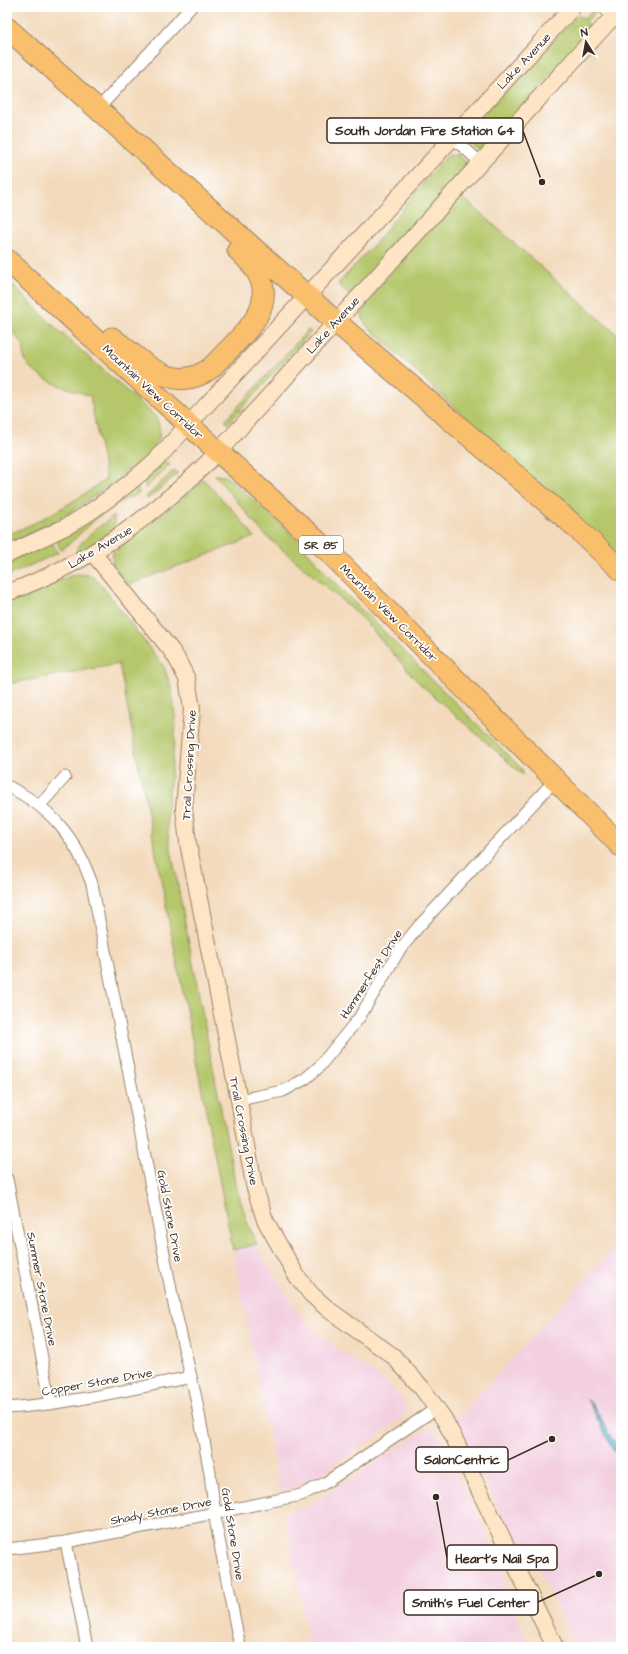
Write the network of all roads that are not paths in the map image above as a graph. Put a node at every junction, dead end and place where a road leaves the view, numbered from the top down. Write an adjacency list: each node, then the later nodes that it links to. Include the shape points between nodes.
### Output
1 (191, 7): 5 (street)
2 (573, 7): 6 (street, Lake Avenue)
3 (615, 14): 7 (street, Lake Avenue)
4 (7, 29): 5 (highway); 8 (highway, via 70,100 249,260 262,282 263,298 256,320 211,368 192,378 176,379 153,369)
5 (98, 109): 9 (highway)
6 (453, 138): 7 (street); 9 (street, Lake Avenue)
7 (480, 162): 10 (street, Lake Avenue)
8 (7, 260): 11 (highway, Mountain View Corridor / SR 85)
9 (308, 296): 10 (highway); 11 (street, Lake Avenue)
10 (336, 322): 12 (street, Lake Avenue); 15 (highway, via 569,521)
11 (190, 424): 12 (highway, Mountain View Corridor / SR 85); 14 (street, Lake Avenue, via 155,461 108,500 66,526)
12 (218, 452): 13 (street, Lake Avenue, via 161,506); 18 (highway, Mountain View Corridor / SR 85, via 327,550)
13 (93, 553): 16 (street, Lake Avenue, via 52,575); 22 (street, Trail Crossing Drive, via 171,650 183,669 190,690 192,718 184,808 186,830)
14 (7, 555)
15 (621, 570)
16 (7, 593)
17 (65, 777): 20 (street)
18 (556, 779): 21 (highway, Mountain View Corridor / SR 85); 22 (street, Hammerfest Drive, via 399,950 359,1018 319,1067 305,1079 283,1091)
19 (7, 786): 20 (street, Gold Stone Drive)
20 (40, 805): 25 (street, Gold Stone Drive, via 58,822 74,843 92,884 174,1305)
21 (621, 846)
22 (239, 1100): 28 (street, Trail Crossing Drive, via 254,1186 265,1220 296,1274 311,1294 329,1310 393,1356)
23 (7, 1179): 24 (street, Summer Stone Drive)
24 (10, 1213): 26 (street, Summer Stone Drive)
25 (191, 1377): 26 (street, Copper Stone Drive); 29 (street, Gold Stone Drive, via 208,1459)
26 (51, 1404): 27 (street, Copper Stone Drive)
27 (7, 1408)
28 (437, 1408): 29 (street, Shady Stone Drive, via 310,1492); 34 (street, Trail Crossing Drive)
29 (215, 1514): 30 (street, Shady Stone Drive); 33 (street, Gold Stone Drive)
30 (66, 1542): 31 (street, Shady Stone Drive); 32 (street)
31 (7, 1549)
32 (87, 1647)
33 (240, 1647)
34 (556, 1647)

